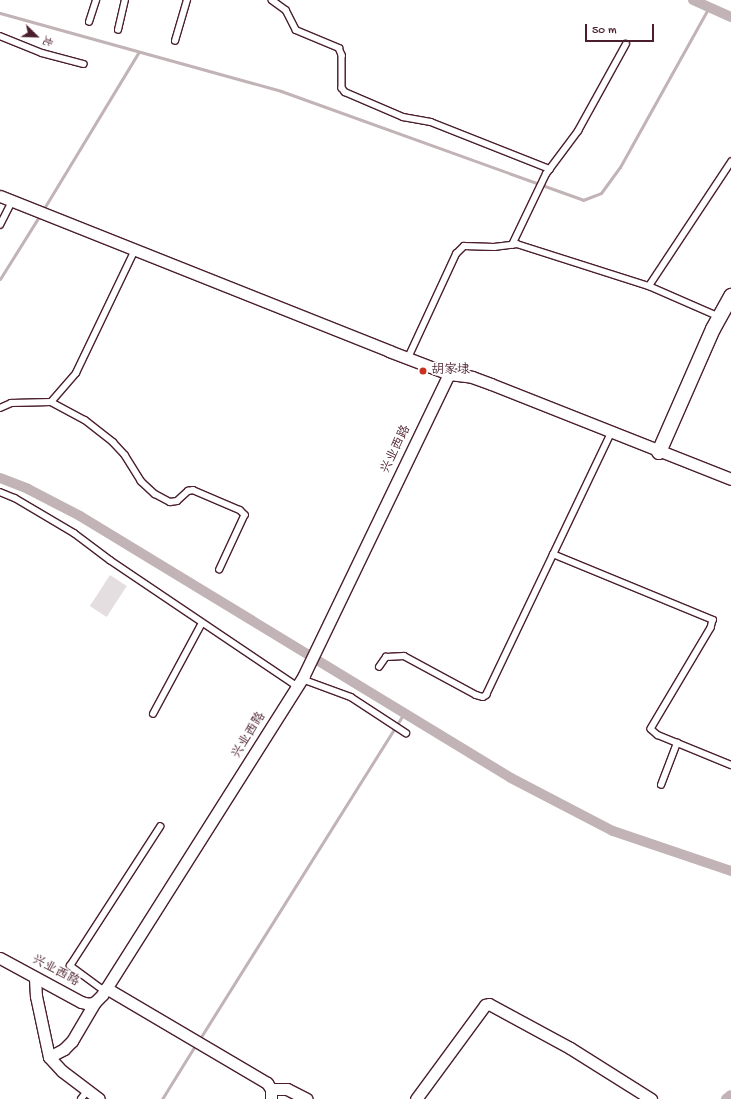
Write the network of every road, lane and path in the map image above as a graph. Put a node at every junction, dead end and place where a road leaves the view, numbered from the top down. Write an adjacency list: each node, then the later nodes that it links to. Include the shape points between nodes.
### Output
1 (96, 0): 5 (lane)
2 (126, 0): 6 (lane)
3 (187, 0): 8 (lane)
4 (272, 0): 12 (lane, via 286,10 296,30 339,48 342,55 342,88 345,92 403,117 431,122)
5 (89, 22)
6 (118, 30)
7 (0, 36): 10 (lane, via 42,53)
8 (175, 41)
9 (626, 44): 12 (lane, via 578,131)
10 (84, 64)
11 (731, 162): 18 (lane)
12 (550, 169): 16 (lane)
13 (0, 196): 14 (street)
14 (12, 201): 15 (lane); 17 (street)
15 (0, 225)
16 (512, 245): 18 (lane, via 517,244); 21 (lane, via 460,248)
17 (135, 250): 21 (street); 23 (lane, via 76,373)
18 (649, 286): 20 (lane)
19 (731, 296): 20 (street)
20 (720, 317): 26 (street)
21 (408, 358): 22 (street)
22 (449, 374): 25 (street, via 472,377); 33 (street, 兴业西路)
23 (51, 402): 24 (lane, via 11,403); 30 (lane, via 85,420 113,442 125,455 141,481 155,494 170,502 177,501 188,491 193,490 240,510 244,514)
24 (0, 408)
25 (611, 433): 26 (street); 29 (lane)
26 (659, 452): 27 (street)
27 (731, 479)
28 (0, 492): 31 (lane, via 74,532)
29 (553, 554): 32 (lane, via 483,697 404,656 386,658); 36 (lane, via 713,620 711,628 651,729 652,732)
30 (220, 569)
31 (202, 623): 33 (lane); 34 (lane)
32 (379, 667)
33 (301, 680): 35 (lane, via 351,697); 42 (street, 兴业西路)
34 (153, 714)
35 (406, 733)
36 (677, 743): 37 (lane); 38 (lane)
37 (731, 765)
38 (661, 785)
39 (160, 827): 42 (lane, via 70,966)
40 (0, 958): 41 (street, 兴业西路)
41 (35, 978): 43 (street, 兴业西路, via 81,1002); 44 (street, via 36,996)
42 (105, 989): 43 (street, 兴业西路); 45 (street, via 267,1083)
43 (95, 1002): 44 (street, via 72,1041)
44 (50, 1057): 46 (street)
45 (271, 1094): 48 (street, via 286,1089)
46 (84, 1095): 47 (street)
47 (99, 1099)
48 (307, 1099)
49 (416, 1099): 50 (street, via 485,1005 489,1004 570,1048)
50 (651, 1099)

